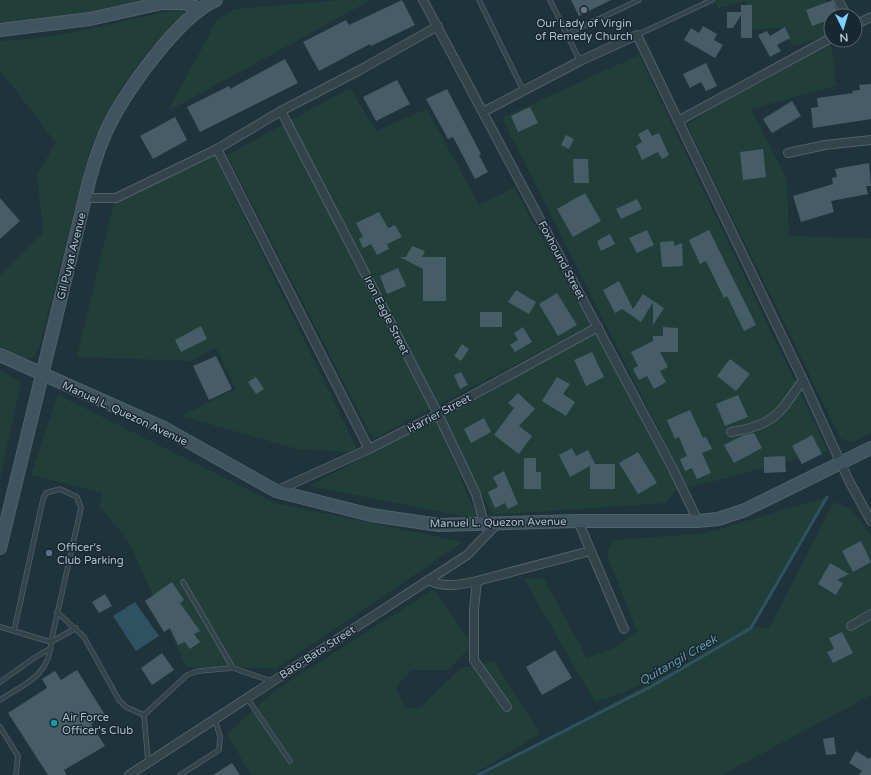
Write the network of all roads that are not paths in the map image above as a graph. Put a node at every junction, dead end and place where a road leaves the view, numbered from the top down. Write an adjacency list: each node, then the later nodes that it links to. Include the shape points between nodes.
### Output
1 (214, 0): 7 (street, Gil Puyat Avenue)
2 (423, 0): 8 (street, Foxhound Street)
3 (479, 0): 14 (lane)
4 (550, 0): 10 (lane)
5 (639, 0): 10 (lane)
6 (712, 0): 11 (lane)
7 (201, 9): 9 (street, via 184,3 162,3 90,19); 21 (street, Gil Puyat Avenue, via 176,31 117,111 98,152)
8 (438, 26): 15 (street); 16 (street, Foxhound Street)
9 (0, 30)
10 (567, 34): 13 (lane)
11 (637, 35): 13 (street); 17 (street)
12 (823, 42): 17 (street)
13 (580, 61): 14 (street)
14 (523, 90): 16 (street)
15 (281, 112): 19 (street); 26 (street, Iron Eagle Street)
16 (483, 112): 22 (street, Foxhound Street)
17 (678, 121): 25 (street)
18 (871, 140): 20 (street, via 825,145)
19 (217, 149): 21 (street, via 116,198); 29 (street)
20 (788, 153)
21 (85, 198): 24 (street, Gil Puyat Avenue)
22 (598, 326): 26 (street, Harrier Street); 33 (street, Foxhound Street)
23 (0, 355): 24 (street, Manuel L. Quezon Avenue)
24 (42, 374): 31 (street, Manuel L. Quezon Avenue, via 166,429); 37 (street, Gil Puyat Avenue)
25 (803, 380): 27 (street, via 777,416 762,424); 30 (street)
26 (438, 414): 29 (street, Harrier Street); 36 (street, Iron Eagle Street, via 476,494)
27 (731, 432)
28 (871, 448): 30 (street, Manuel L. Quezon Avenue)
29 (369, 449): 31 (street, Harrier Street)
30 (841, 464): 33 (street, Manuel L. Quezon Avenue, via 745,510 718,519); 34 (street)
31 (276, 490): 36 (street, Manuel L. Quezon Avenue, via 371,515 439,525)
32 (578, 521): 33 (street, Manuel L. Quezon Avenue); 35 (street, Manuel L. Quezon Avenue); 38 (street)
33 (698, 521)
34 (871, 521)
35 (499, 522): 36 (street, Manuel L. Quezon Avenue); 39 (street, Bato-Bato Street, via 467,555)
36 (484, 523)
37 (0, 548)
38 (590, 551): 40 (street); 47 (street)
39 (428, 580): 40 (street, via 438,585 458,585); 52 (street, Bato-Bato Street)
40 (477, 581): 56 (street, via 474,660)
41 (183, 582): 51 (lane)
42 (57, 612): 46 (lane); 48 (lane, via 81,508 77,497 60,489 46,493 42,499); 49 (lane)
43 (871, 614): 44 (street)
44 (851, 626)
45 (0, 627): 48 (lane)
46 (76, 628): 49 (lane); 57 (lane, via 84,637 119,700 126,707)
47 (624, 629)
48 (14, 631): 49 (lane)
49 (51, 642): 50 (lane)
50 (51, 648): 53 (lane); 55 (lane, via 48,663 33,679)
51 (233, 668): 52 (lane); 57 (lane, via 198,671 187,676)
52 (271, 681): 54 (street, Bato-Bato Street)
53 (0, 682)
54 (247, 698): 58 (street, Bato-Bato Street); 60 (lane)
55 (0, 700)
56 (507, 708)
57 (144, 714): 61 (lane)
58 (215, 719): 61 (street, Bato-Bato Street); 64 (lane, via 220,737 219,750)
59 (0, 727): 62 (lane, via 18,756)
60 (290, 761)
61 (148, 762): 63 (street, Bato-Bato Street)
62 (16, 775)
63 (129, 775)
64 (180, 775)

